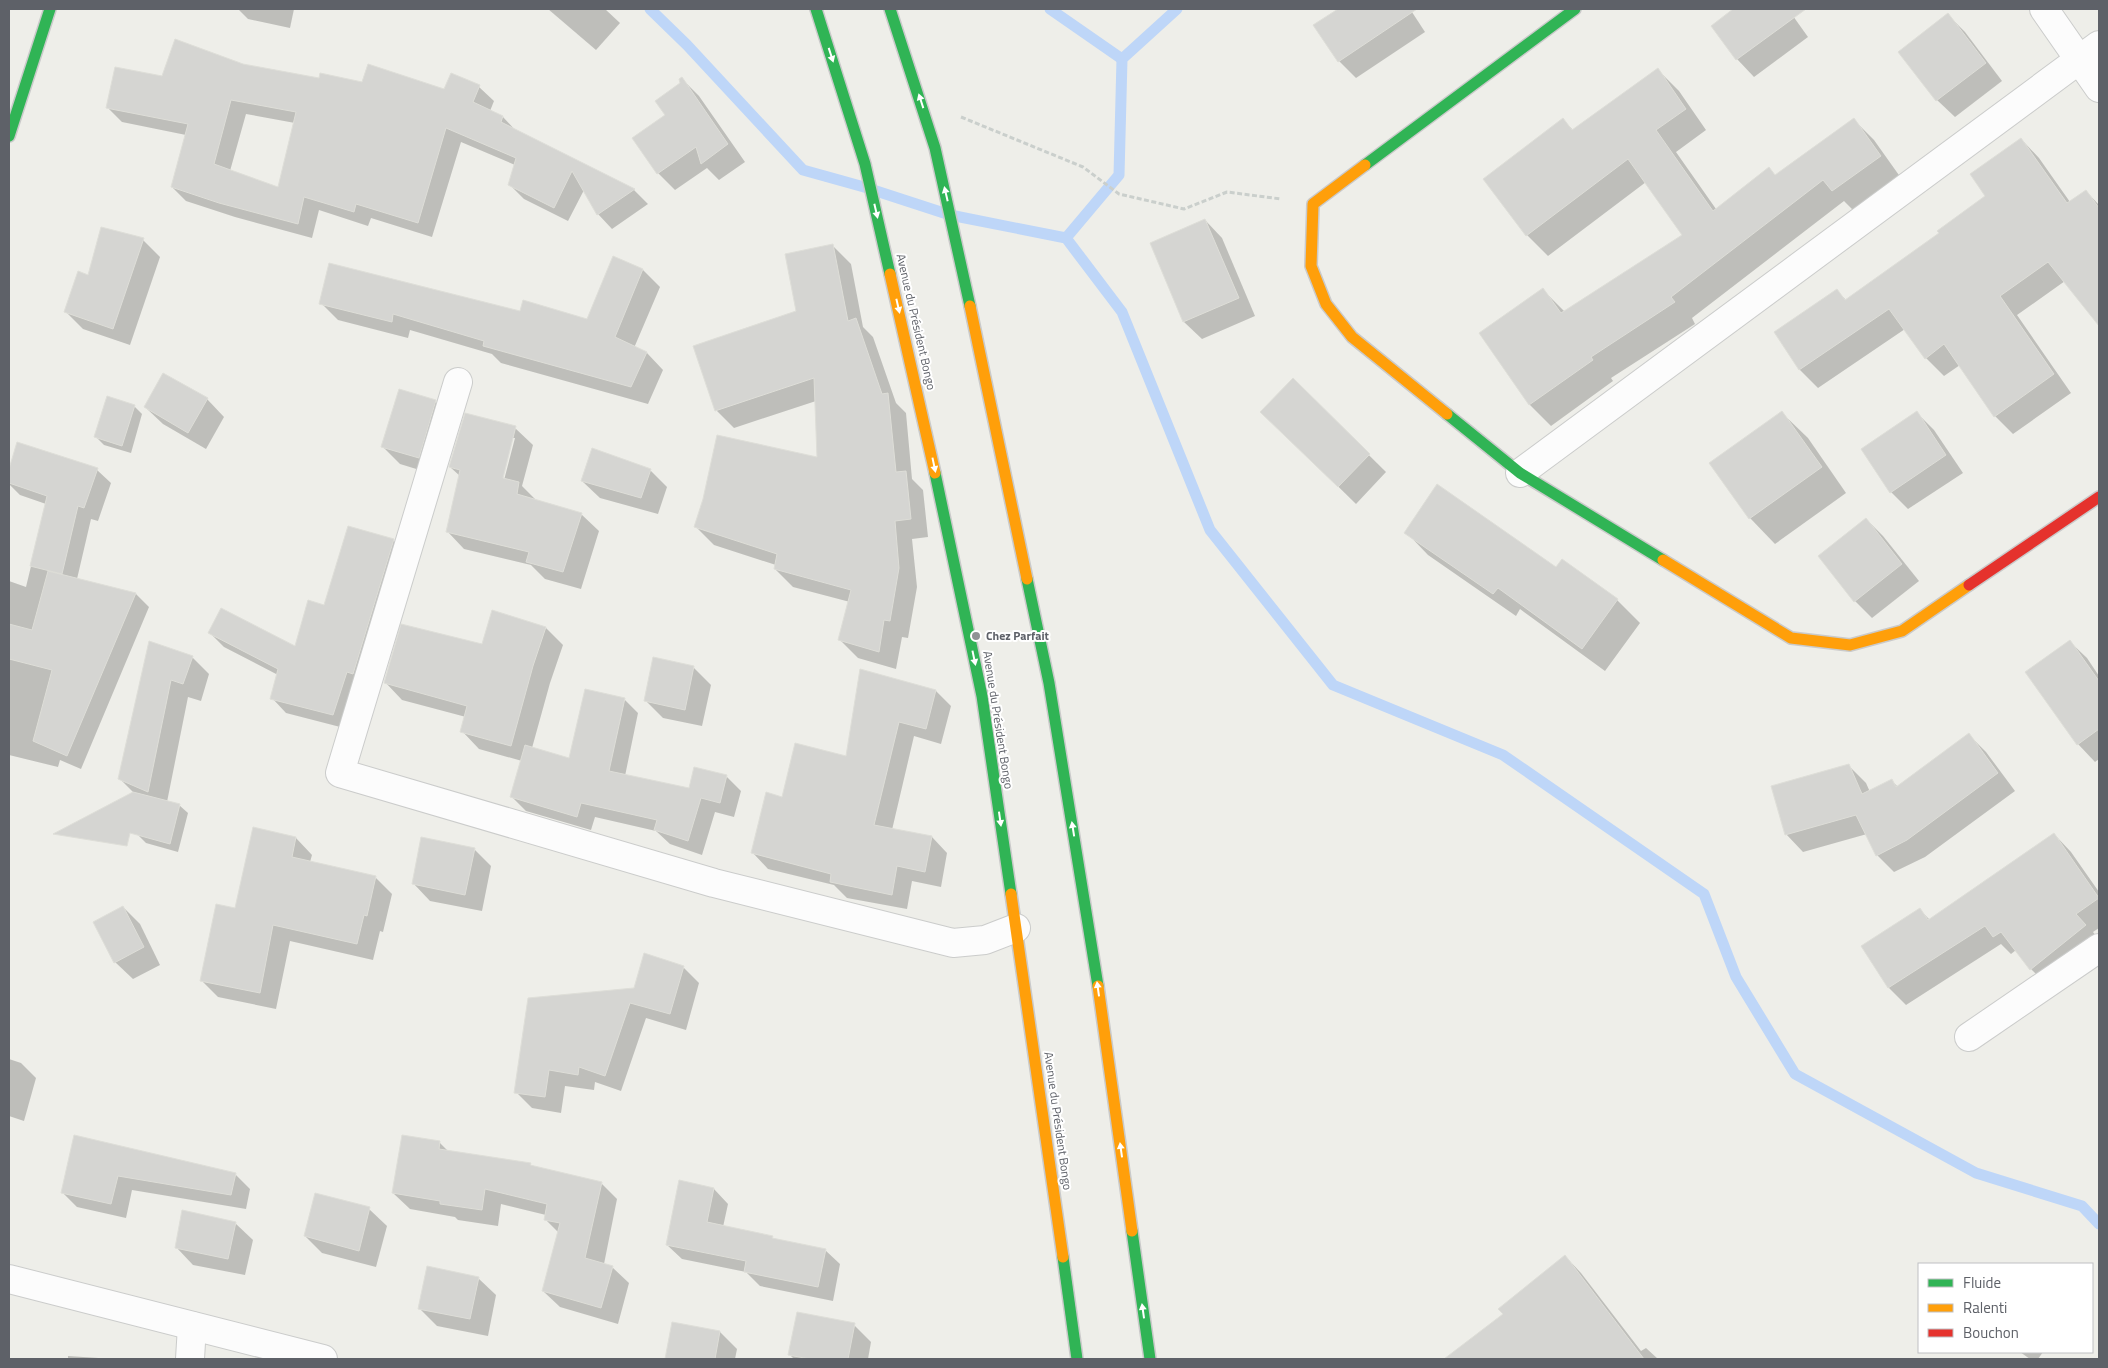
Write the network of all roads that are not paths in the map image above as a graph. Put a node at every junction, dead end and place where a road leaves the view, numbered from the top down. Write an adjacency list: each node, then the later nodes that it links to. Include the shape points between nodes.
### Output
1 (50, 9): 8 (street)
2 (816, 9): 12 (street, Avenue du Président Bongo, one-way to 12, via 865,164 923,415 982,696)
3 (890, 9): 20 (street, one-way to 3, via 1098,983 1049,683 935,148)
4 (1575, 9): 10 (street, via 1313,204 1310,266 1326,304 1352,337)
5 (2044, 9): 6 (street)
6 (2089, 52): 7 (street); 10 (street)
7 (2099, 88)
8 (9, 136)
9 (458, 382): 12 (street, via 340,773 714,883 954,943 985,940)
10 (1520, 473): 11 (street, via 1790,638 1850,645 1902,631)
11 (2099, 497)
12 (1016, 928): 19 (street, Avenue du Président Bongo)
13 (2099, 948): 14 (street)
14 (1969, 1037)
15 (9, 1279): 16 (street)
16 (192, 1326): 17 (street); 18 (street)
17 (190, 1359)
18 (323, 1359)
19 (1077, 1359)
20 (1150, 1359)

